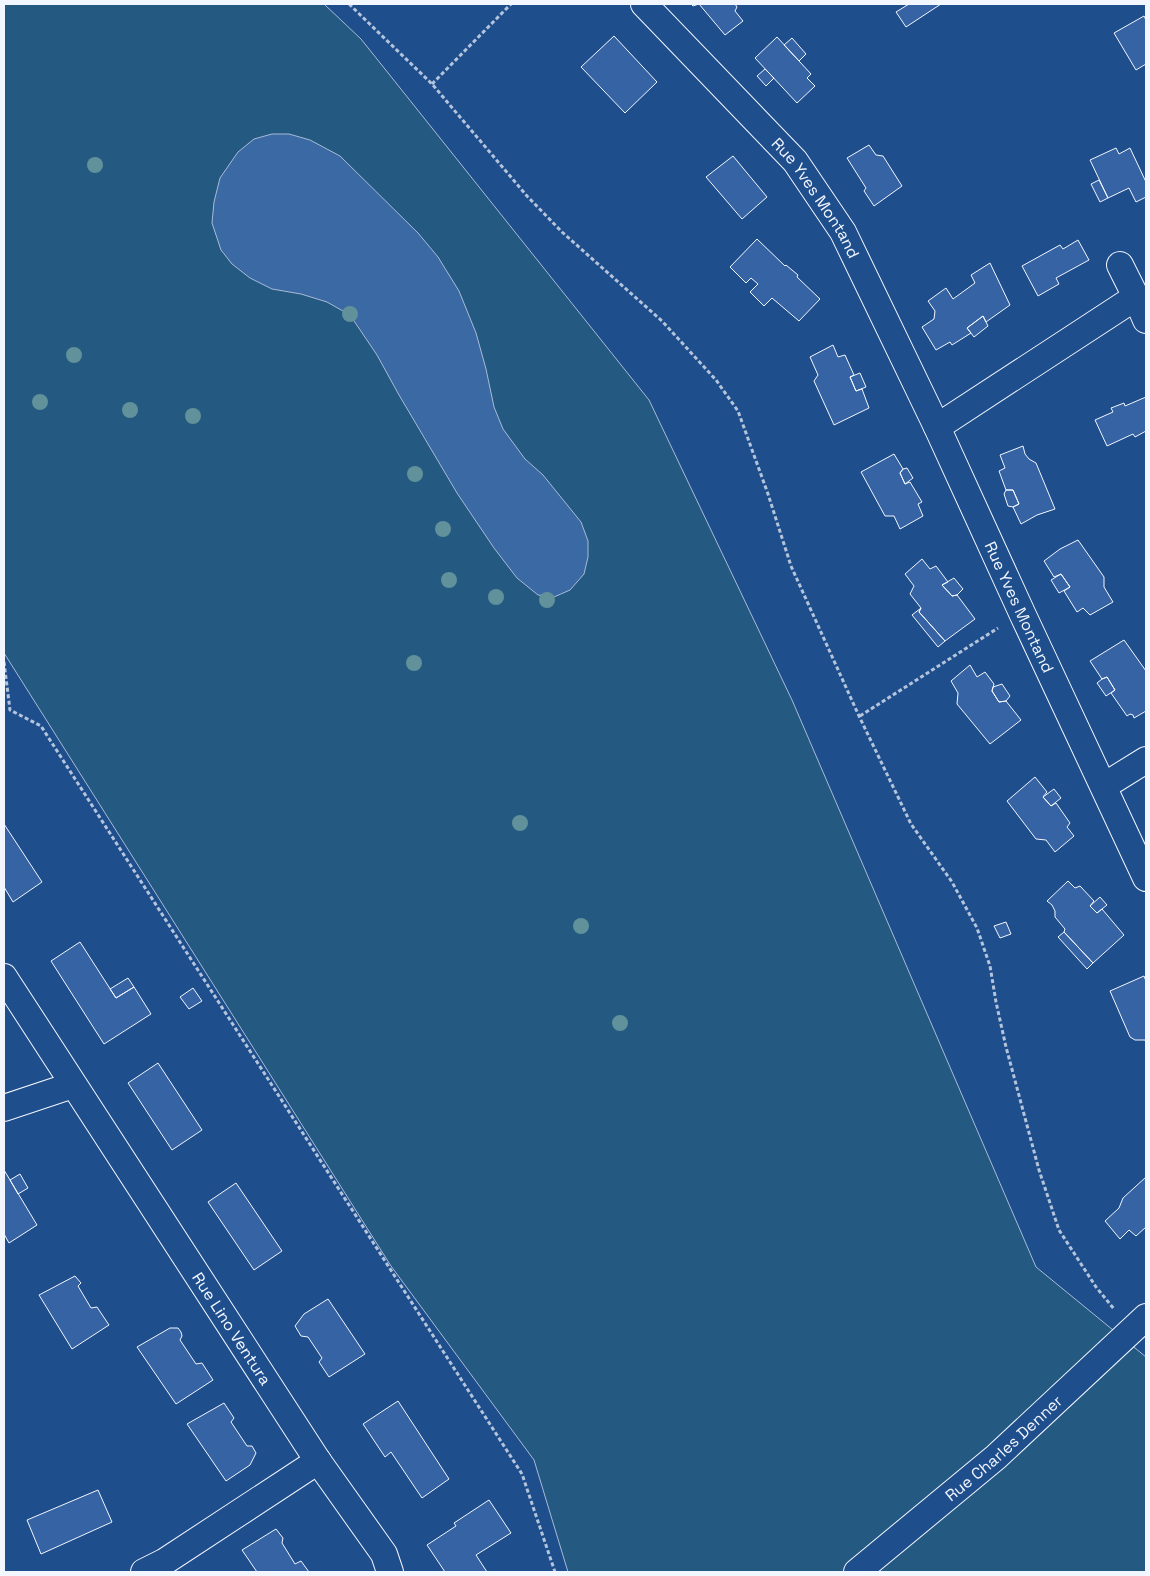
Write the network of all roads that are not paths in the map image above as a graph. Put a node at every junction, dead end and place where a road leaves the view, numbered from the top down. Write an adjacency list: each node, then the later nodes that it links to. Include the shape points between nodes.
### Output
1 (644, 4): 4 (street, Rue Yves Montand, via 795,161 843,232)
2 (1120, 265): 3 (street)
3 (1141, 308): 4 (street)
4 (937, 426): 6 (street, Rue Yves Montand)
5 (1146, 760): 6 (street)
6 (1104, 786): 7 (street, Rue Yves Montand)
7 (1146, 878)
8 (4, 977): 9 (street, Rue Lino Ventura)
9 (73, 1085): 10 (street); 12 (street, Rue Lino Ventura)
10 (4, 1108)
11 (1139, 1324): 15 (street, Rue Charles Denner, via 996,1457)
12 (318, 1461): 13 (street); 14 (street, Rue Lino Ventura, via 384,1554)
13 (144, 1572)
14 (390, 1572)
15 (857, 1572)

